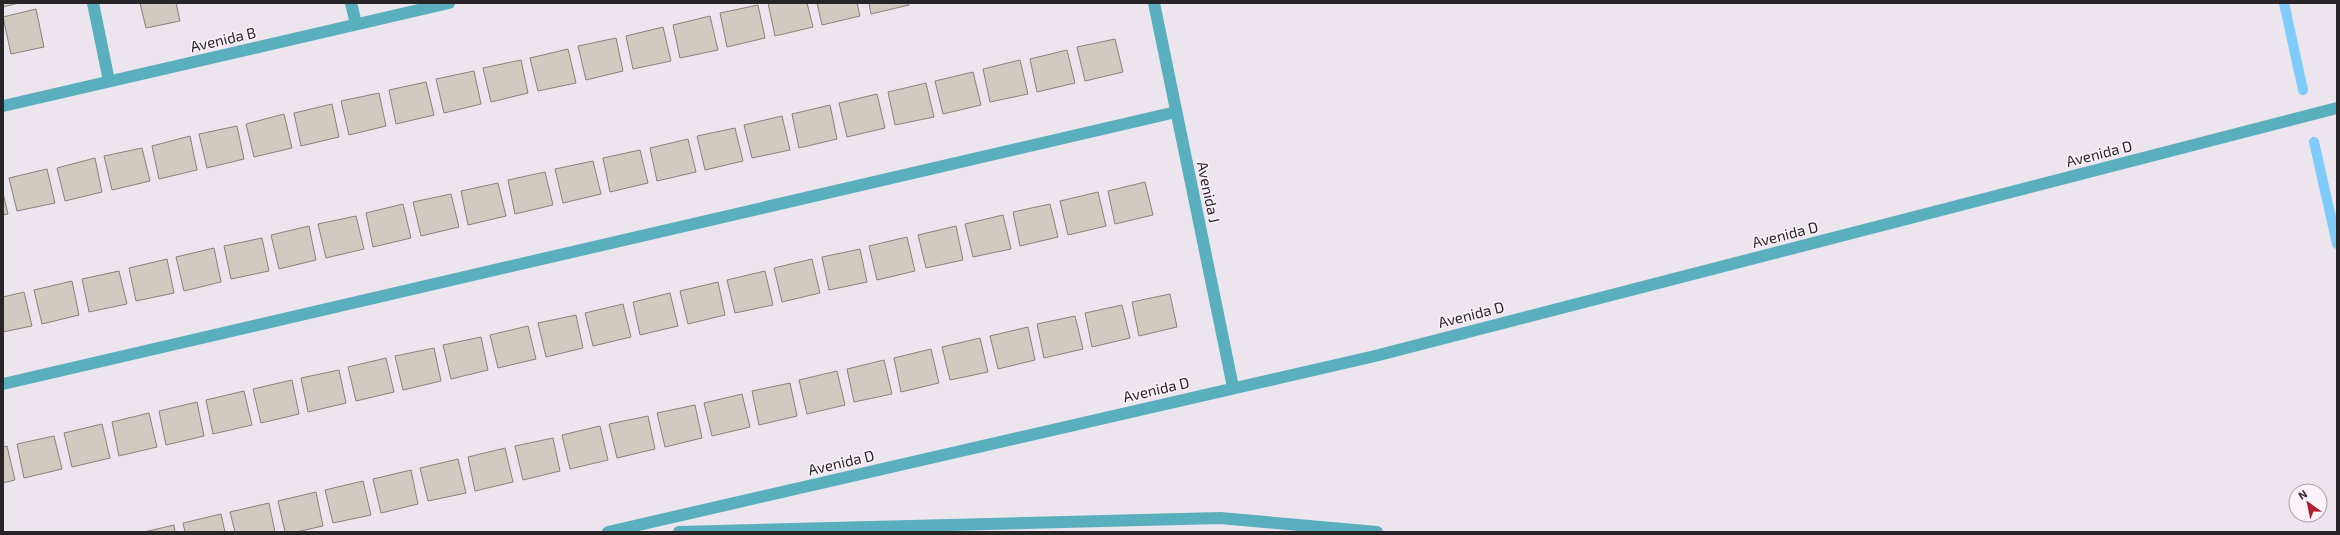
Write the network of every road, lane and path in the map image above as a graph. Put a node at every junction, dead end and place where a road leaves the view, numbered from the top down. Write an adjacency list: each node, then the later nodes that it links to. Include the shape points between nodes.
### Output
1 (93, 3): 6 (street)
2 (351, 3): 5 (street)
3 (449, 3): 5 (street, Avenida B)
4 (1154, 3): 9 (street, Avenida J)
5 (356, 24): 6 (street, Avenida B)
6 (109, 81): 7 (street, Avenida B)
7 (3, 106)
8 (2337, 108): 11 (street, Avenida D, via 1375,356)
9 (1176, 112): 10 (street); 11 (street, Avenida J)
10 (3, 384)
11 (1233, 387): 12 (street, Avenida D)
12 (608, 532)
13 (680, 532): 14 (street, via 1220,518)
14 (1377, 532)

